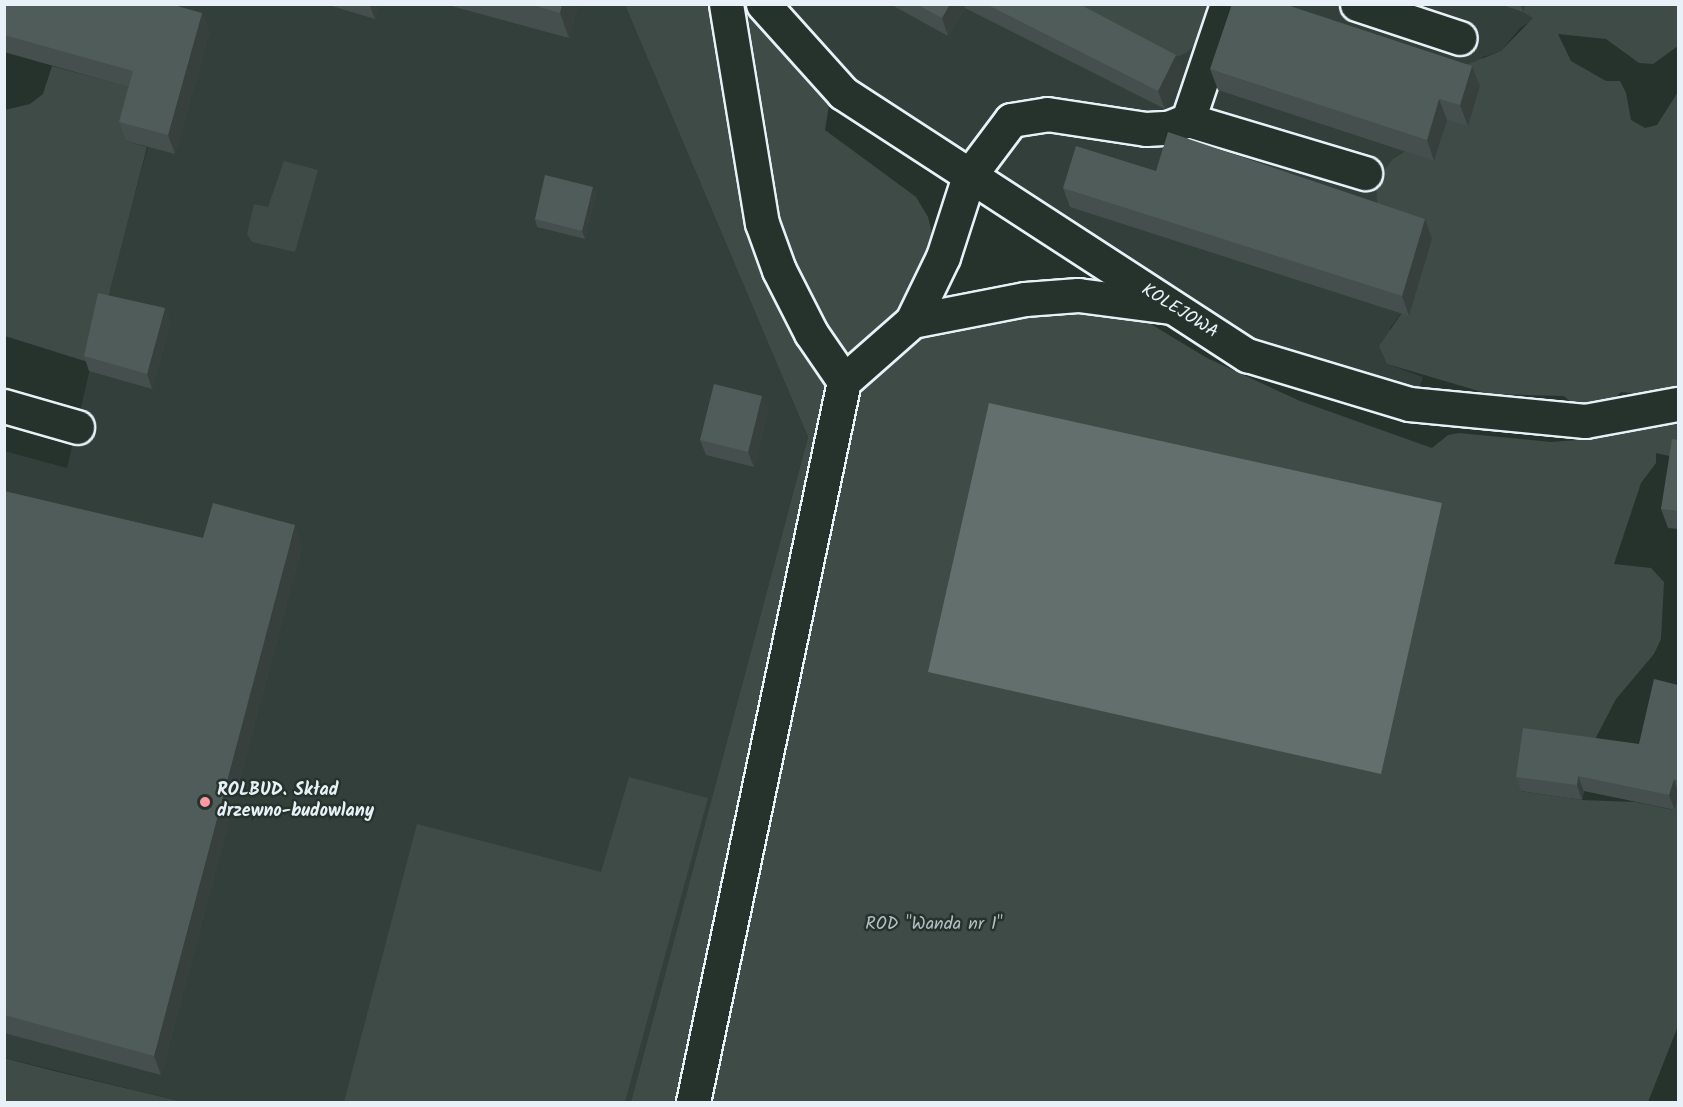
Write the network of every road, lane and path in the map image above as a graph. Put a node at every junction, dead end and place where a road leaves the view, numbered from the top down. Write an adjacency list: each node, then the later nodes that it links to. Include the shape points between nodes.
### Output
1 (726, 4): 11 (street, via 762,223 779,270 811,333)
2 (763, 4): 8 (street, KOLEJOWA, via 843,93)
3 (1227, 4): 6 (street)
4 (1357, 4): 5 (street)
5 (1460, 38)
6 (1188, 120): 7 (street); 8 (street, via 1168,128 1146,129 1047,114 1027,115 1011,120)
7 (1365, 173)
8 (969, 176): 9 (street, KOLEJOWA); 10 (street, via 943,257)
9 (1170, 307): 10 (street, via 1078,295 1025,299); 12 (street, KOLEJOWA, via 1247,355 1409,404 1585,421)
10 (912, 321): 11 (street)
11 (844, 381): 15 (street)
12 (1678, 404)
13 (4, 406): 14 (street)
14 (77, 427)
15 (693, 1102)

